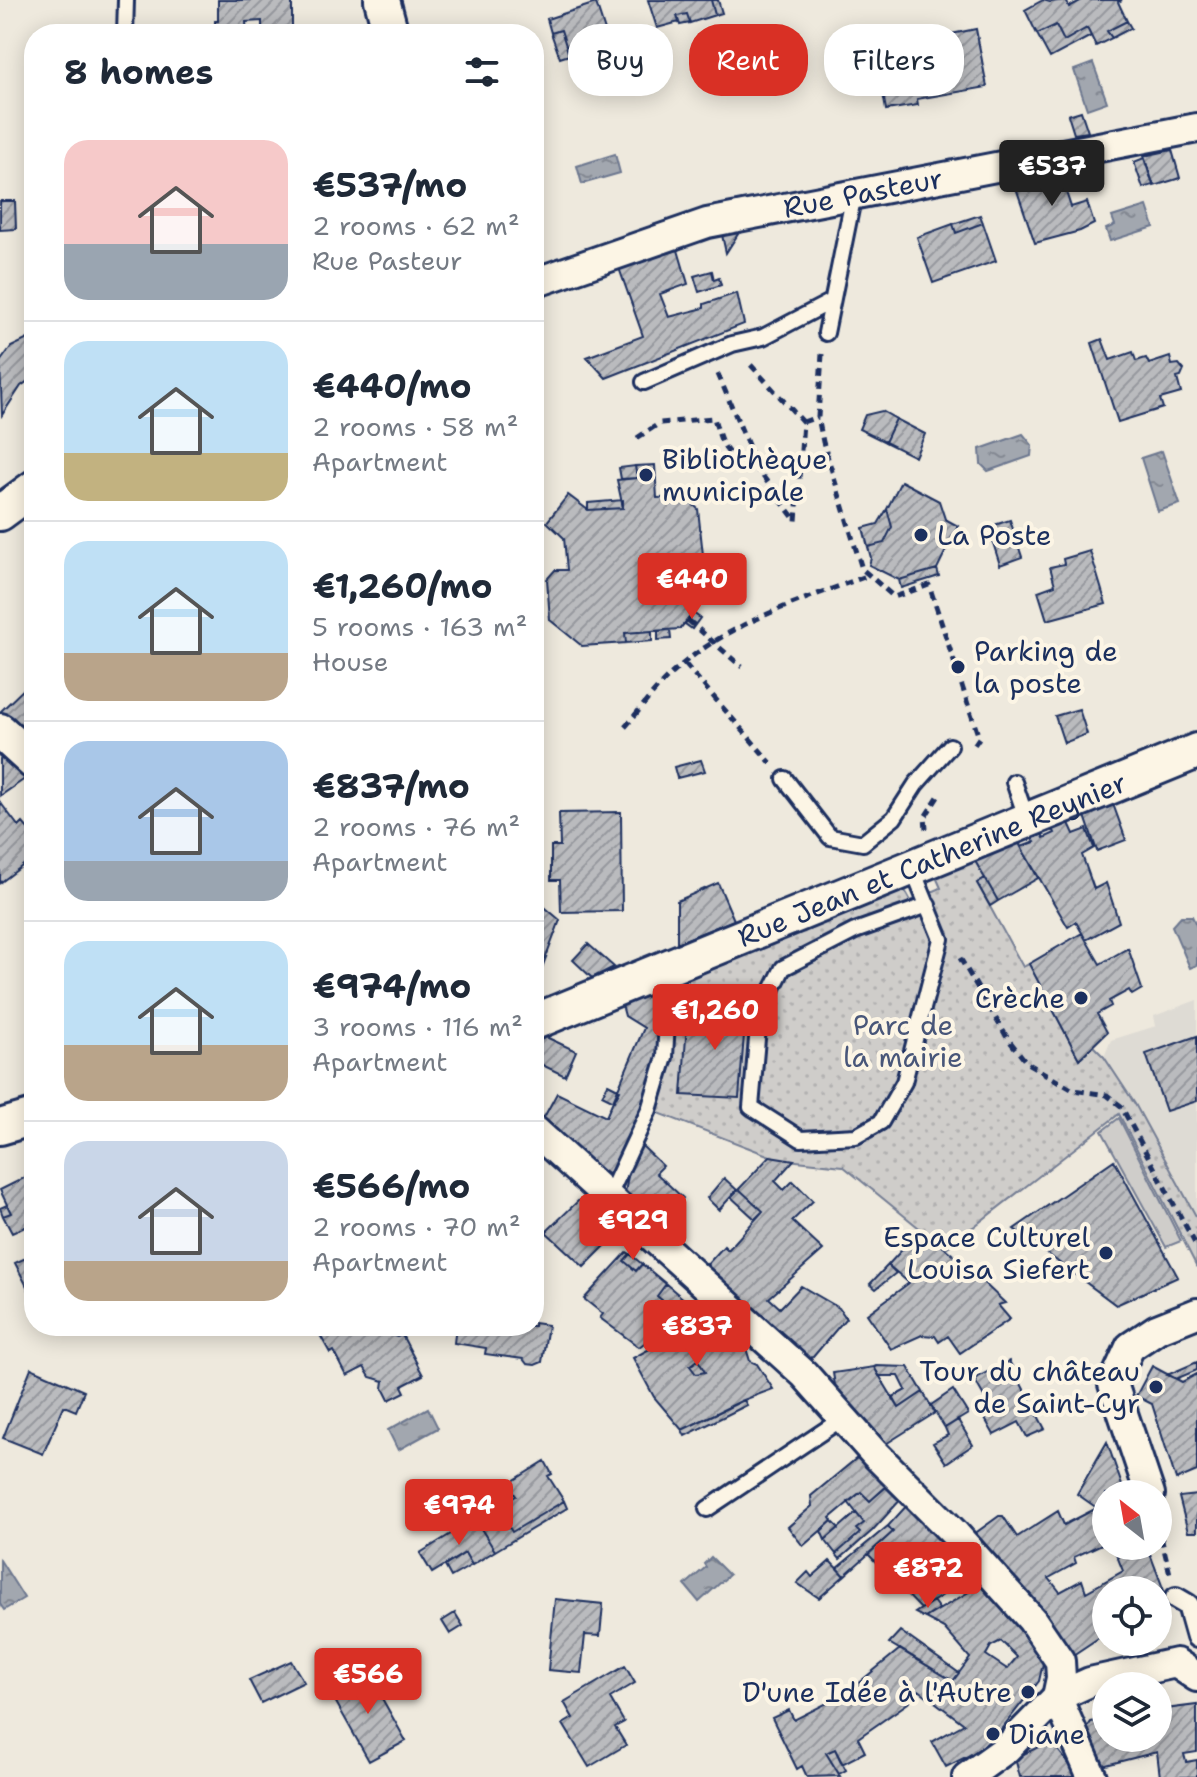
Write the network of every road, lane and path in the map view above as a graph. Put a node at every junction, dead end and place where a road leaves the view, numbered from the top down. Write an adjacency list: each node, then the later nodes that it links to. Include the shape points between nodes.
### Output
1 (126, 0): 3 (lane)
2 (382, 0): 4 (street)
3 (125, 24)
4 (388, 24)
5 (1197, 128): 6 (street, Rue Pasteur)
6 (854, 194): 7 (street, Rue Pasteur, via 707,223); 8 (lane)
7 (544, 280)
8 (832, 301): 9 (lane); 10 (lane, via 763,337)
9 (826, 333): 13 (path)
10 (732, 344): 11 (lane); 14 (path)
11 (709, 354): 12 (lane); 16 (path)
12 (644, 382)
13 (818, 417): 14 (path); 19 (path, via 862,569)
14 (803, 422): 16 (path, via 796,521)
15 (637, 438): 16 (path, via 660,423 714,418 734,460)
16 (759, 471)
17 (24, 495): 18 (street)
18 (0, 513)
19 (869, 575): 20 (path, via 894,597 929,585); 22 (path, via 792,603)
20 (936, 606)
21 (688, 620): 22 (path)
22 (713, 642): 23 (path); 24 (path)
23 (685, 664): 25 (path); 30 (path)
24 (742, 667)
25 (625, 727)
26 (0, 731): 29 (street)
27 (950, 746): 30 (lane, via 894,818 863,843 830,837)
28 (1197, 751): 32 (street, Rue Jean et Catherine Reynier)
29 (24, 753)
30 (785, 779)
31 (1014, 782): 32 (lane)
32 (1027, 821): 33 (street, Rue Jean et Catherine Reynier)
33 (912, 868): 34 (lane); 35 (street, Rue Jean et Catherine Reynier)
34 (928, 905): 34 (lane, via 855,931 783,968 759,1016 751,1107 801,1139 856,1136 881,1122 904,1082 941,939); 41 (path, via 1027,1063 1073,1090 1107,1095 1121,1106)
35 (670, 966): 36 (street, Rue Jean et Catherine Reynier); 40 (lane, via 665,1057 649,1110)
36 (544, 1018)
37 (24, 1120): 38 (street)
38 (0, 1127)
39 (544, 1139): 40 (street)
40 (607, 1199): 43 (street, via 804,1374)
41 (1197, 1247)
42 (1197, 1313): 44 (street, via 1130,1347 1113,1384)
43 (843, 1418): 45 (lane); 50 (street, via 1032,1620 1060,1661)
44 (1145, 1480)
45 (707, 1509)
46 (1167, 1560): 47 (path)
47 (1176, 1598): 48 (street, via 1188,1605)
48 (1197, 1637)
49 (1197, 1677): 50 (street, via 1176,1663 1090,1682)
50 (1057, 1697): 51 (street, via 1006,1749); 52 (street)
51 (967, 1777)
52 (1092, 1777)

